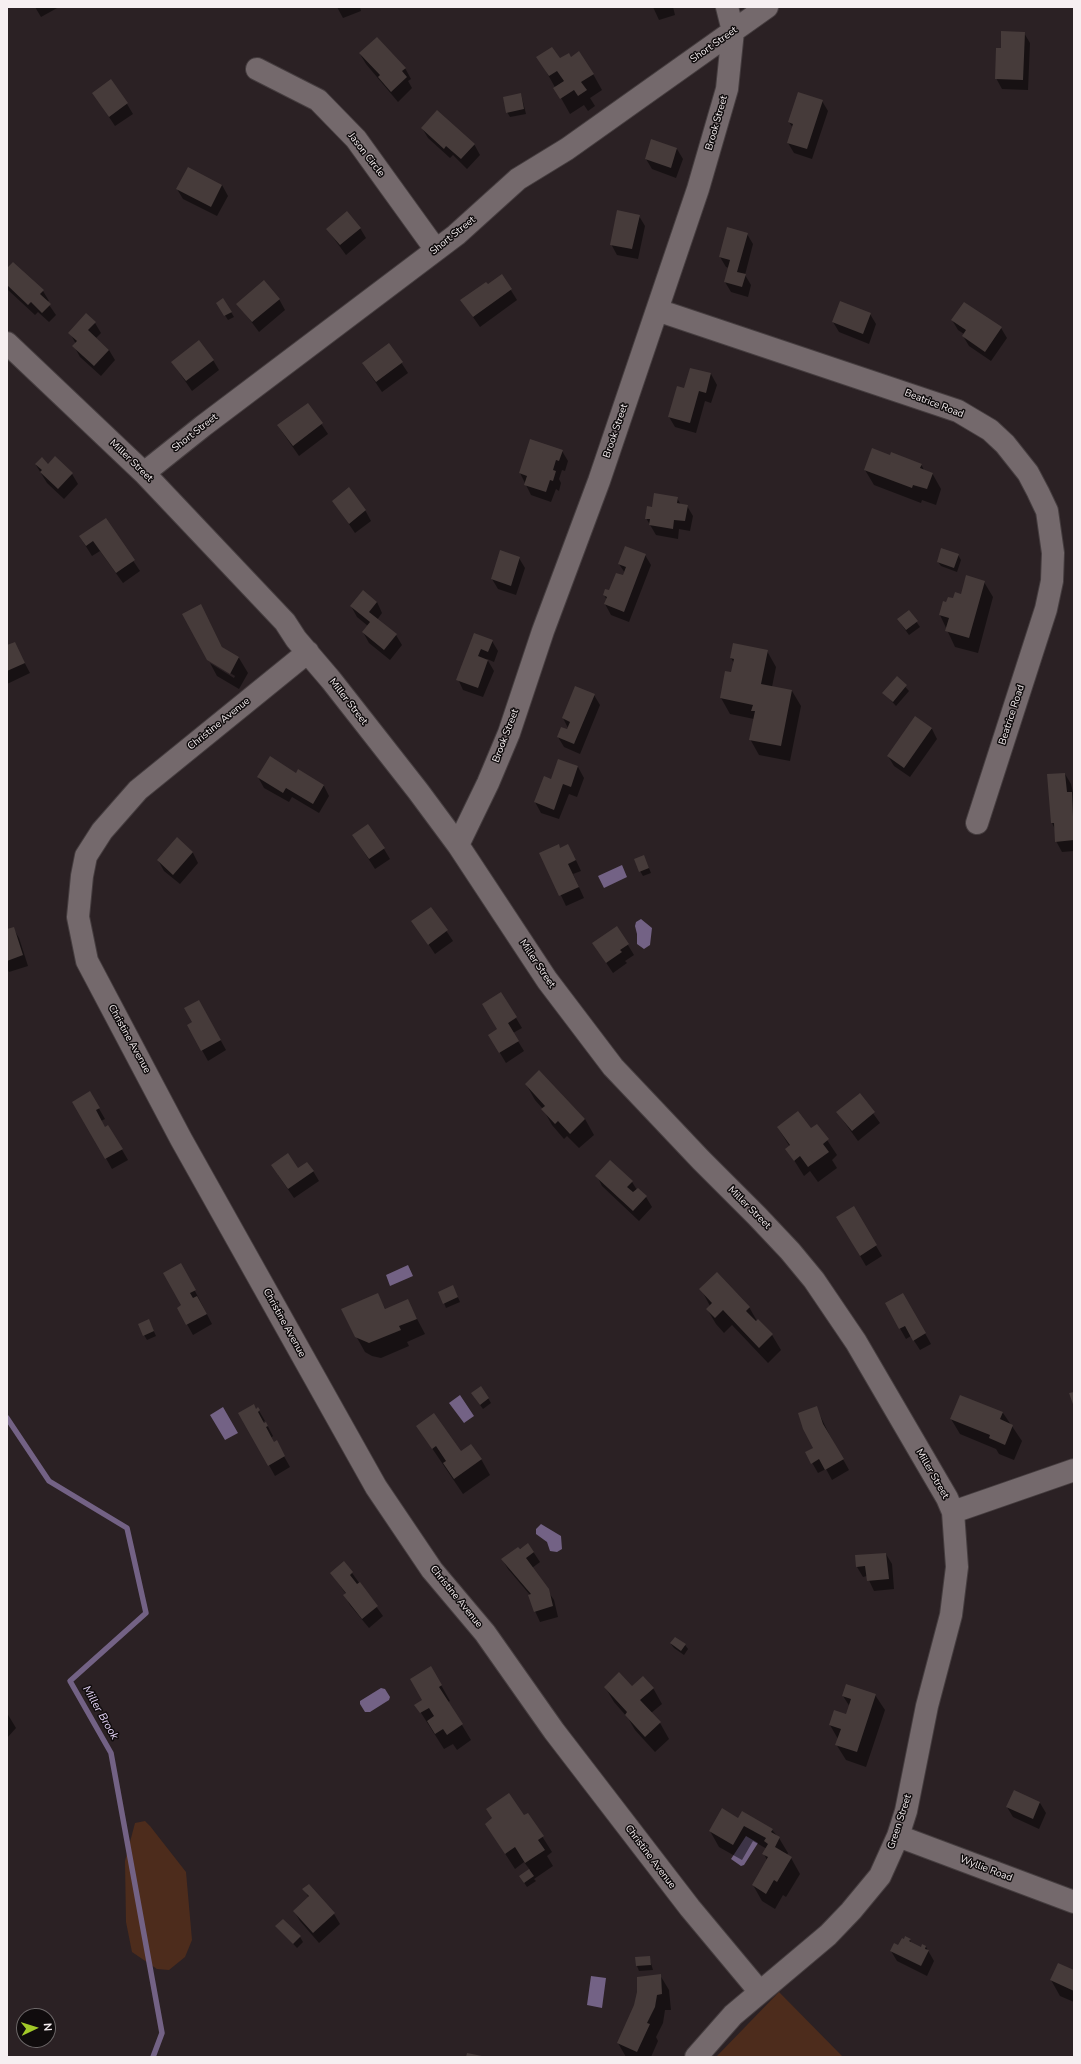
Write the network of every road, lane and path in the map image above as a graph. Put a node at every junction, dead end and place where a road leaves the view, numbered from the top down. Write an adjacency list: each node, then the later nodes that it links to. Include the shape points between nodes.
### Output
1 (727, 7): 3 (street, Brook Street)
2 (767, 7): 3 (street, Short Street)
3 (733, 32): 5 (street, Short Street, via 567,149 518,179); 6 (street, Brook Street, via 727,89 698,189)
4 (257, 69): 5 (street, Jason Circle, via 318,100 356,139)
5 (436, 250): 8 (street, Short Street, via 203,426)
6 (657, 310): 10 (street, Beatrice Road, via 958,411 990,430 1028,474 1047,511 1053,553 1052,581 1044,617); 11 (street, Brook Street, via 509,733)
7 (7, 343): 8 (street, Miller Street)
8 (144, 474): 9 (street, Miller Street, via 285,622)
9 (308, 652): 11 (street, Miller Street); 16 (street, Christine Avenue, via 138,790 102,831 86,856 82,876 78,917 88,961 181,1139 376,1487 432,1570 485,1633 554,1730 690,1908)
10 (977, 823)
11 (458, 845): 13 (street, Miller Street, via 547,980 613,1067 757,1216 814,1280 856,1342)
12 (1074, 1470): 13 (street)
13 (953, 1512): 14 (street, Green Street, via 957,1567 951,1615 927,1706 912,1785)
14 (898, 1836): 15 (street, Wyllie Road); 16 (street, Green Street, via 880,1876 851,1911 828,1935)
15 (1074, 1902)
16 (760, 1992): 17 (street, Green Street, via 733,2014)
17 (696, 2057)

